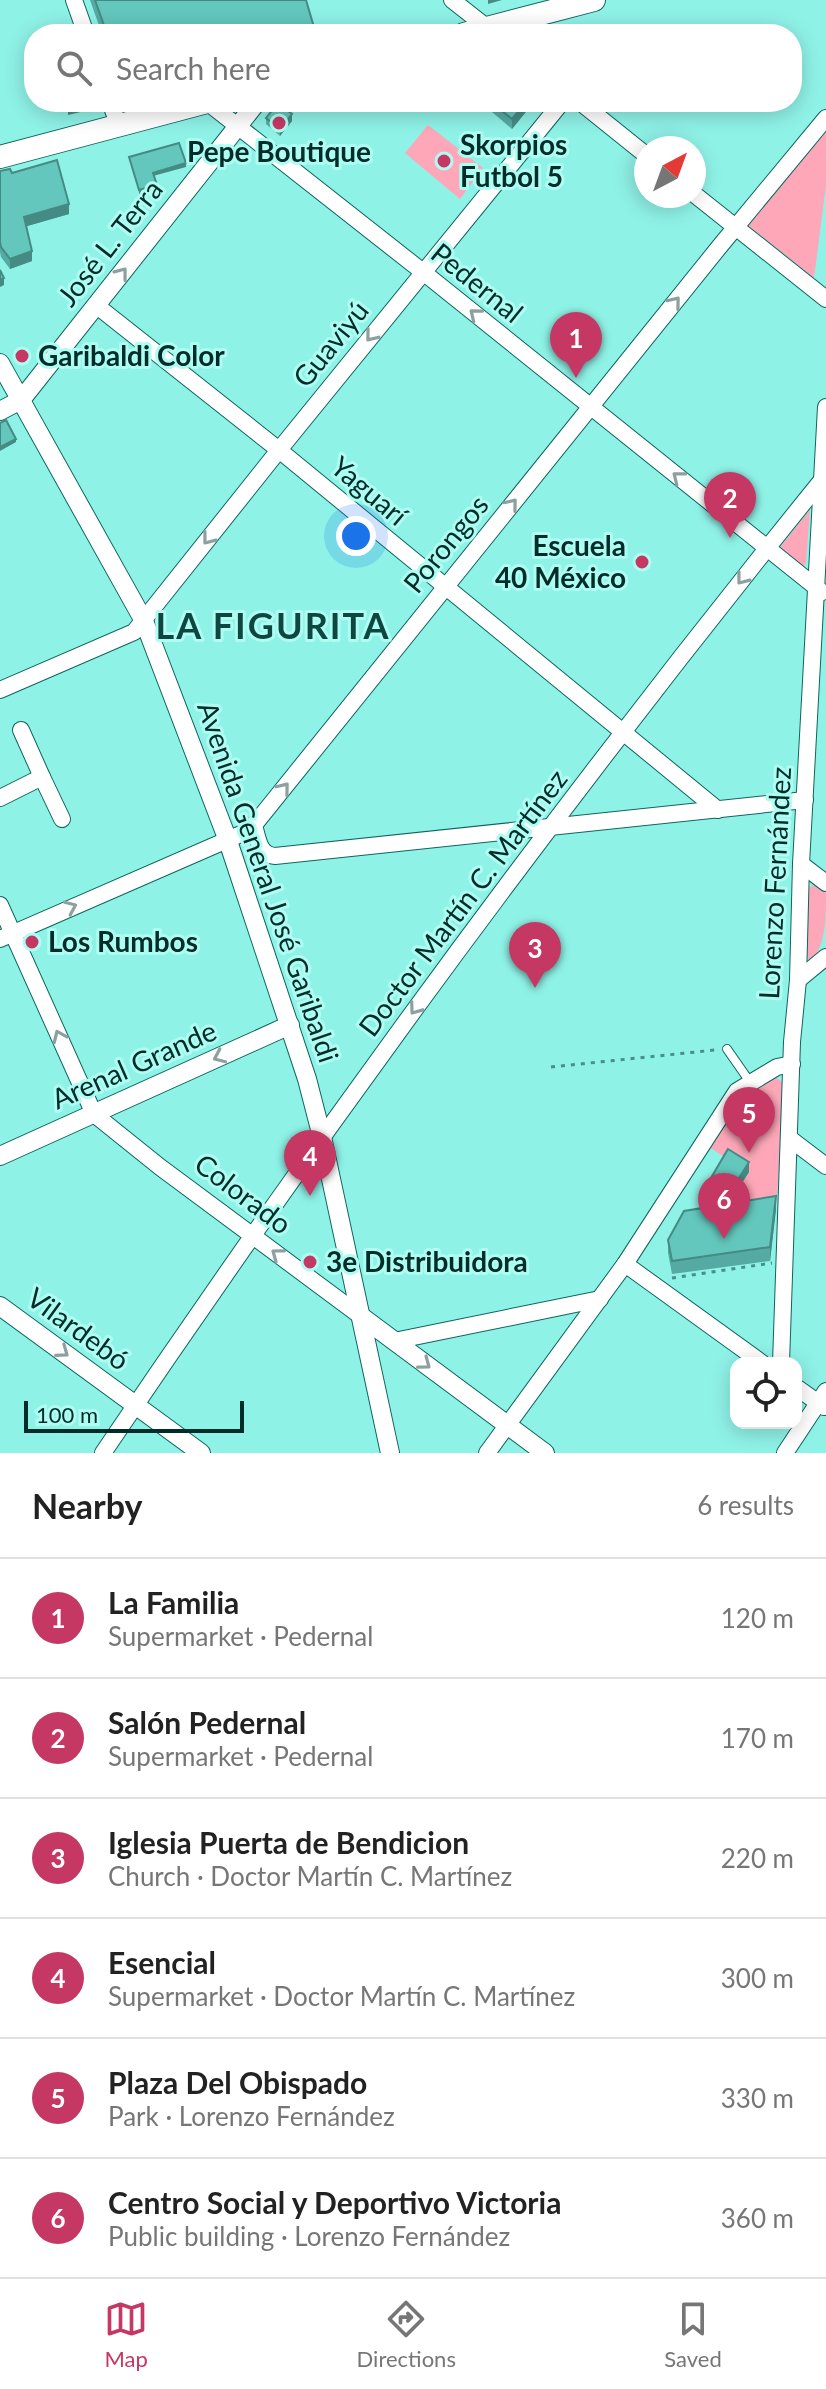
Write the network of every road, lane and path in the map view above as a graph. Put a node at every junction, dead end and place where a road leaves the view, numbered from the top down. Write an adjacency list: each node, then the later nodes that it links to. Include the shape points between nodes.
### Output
1 (74, 0): 4 (street)
2 (452, 0): 5 (street)
3 (594, 0): 6 (main road)
4 (82, 24)
5 (482, 24)
6 (514, 24)
7 (114, 112): 14 (street)
8 (170, 112): 14 (main road)
9 (220, 112): 15 (street, Pedernal)
10 (249, 112): 15 (street, José L. Terra)
11 (554, 112): 20 (street, Guaviyú)
12 (592, 112): 16 (street)
13 (826, 118): 19 (street, Porongos)
14 (119, 126): 17 (main road)
15 (238, 126): 20 (street, Pedernal); 22 (street, José L. Terra, one-way to 15)
16 (634, 145)
17 (0, 157)
18 (706, 203): 19 (street)
19 (736, 227): 21 (street); 25 (street, Porongos, one-way to 19)
20 (423, 272): 25 (street, Pedernal, one-way to 20); 28 (street, Guaviyú, one-way to 28)
21 (826, 299)
22 (97, 306): 24 (street, José L. Terra); 28 (street, Yaguarí)
23 (0, 363): 24 (street, Avenida General José Garibaldi)
24 (21, 400): 27 (street, José L. Terra); 33 (street, Avenida General José Garibaldi)
25 (590, 407): 30 (street, Pedernal, one-way to 25); 31 (street, Porongos, one-way to 25)
26 (826, 407): 29 (street, Lorenzo Fernández)
27 (0, 411)
28 (279, 450): 31 (street, Yaguarí); 33 (street, Guaviyú, one-way to 33)
29 (824, 478): 30 (street, Doctor Martín C. Martínez); 32 (street, Lorenzo Fernández)
30 (767, 547): 32 (street, Pedernal); 36 (street, Doctor Martín C. Martínez, one-way to 36)
31 (445, 587): 36 (street, Yaguarí); 42 (street, Porongos, one-way to 31)
32 (821, 592): 39 (street, Lorenzo Fernández)
33 (144, 621): 34 (street, Guaviyú, via 134,632); 44 (street, Avenida General José Garibaldi)
34 (0, 690)
35 (21, 730): 37 (street)
36 (624, 732): 40 (street, Yaguarí); 43 (street, Doctor Martín C. Martínez)
37 (42, 777): 38 (street); 41 (street)
38 (0, 798)
39 (805, 800): 40 (street); 45 (street, Lorenzo Fernández)
40 (718, 810): 43 (street)
41 (62, 819)
42 (254, 825): 43 (street, via 263,851 275,856); 44 (street, Porongos)
43 (550, 826): 57 (street, Doctor Martín C. Martínez, one-way to 57)
44 (227, 838): 48 (street, Porongos, one-way to 44); 51 (street, Avenida General José Garibaldi)
45 (801, 864): 46 (street); 50 (street, Lorenzo Fernández)
46 (826, 883)
47 (0, 905): 48 (street, Colorado)
48 (6, 936): 56 (street, Colorado, one-way to 48)
49 (826, 957): 50 (street)
50 (798, 980): 53 (street, Lorenzo Fernández)
51 (290, 1025): 56 (street, Arenal Grande, one-way to 56); 57 (street, Avenida General José Garibaldi)
52 (727, 1049): 54 (path); 55 (lane)
53 (792, 1064): 55 (street); 58 (street, Lorenzo Fernández)
54 (551, 1067)
55 (750, 1082): 63 (street, via 728,1104)
56 (94, 1114): 59 (street, Arenal Grande); 61 (street, Colorado)
57 (322, 1137): 61 (street, Doctor Martín C. Martínez); 67 (street, Avenida General José Garibaldi)
58 (789, 1138): 60 (street); 62 (street, Lorenzo Fernández)
59 (0, 1156)
60 (826, 1166)
61 (253, 1236): 67 (street, Colorado, one-way to 61); 73 (street, Doctor Martín C. Martínez)
62 (783, 1262): 64 (path); 70 (street, Lorenzo Fernández)
63 (625, 1264): 64 (street); 65 (street)
64 (649, 1282): 69 (street)
65 (600, 1299): 68 (street); 74 (street)
66 (0, 1306): 73 (street, Vilardebó, one-way to 73)
67 (362, 1317): 68 (street, Colorado); 77 (street, Avenida General José Garibaldi)
68 (394, 1341): 74 (street, Colorado, one-way to 74)
69 (754, 1357)
70 (781, 1357)
71 (802, 1390): 72 (street)
72 (823, 1401): 80 (street)
73 (135, 1405): 75 (street, Doctor Martín C. Martínez); 76 (street, Vilardebó)
74 (507, 1425): 78 (street); 79 (street, Colorado)
75 (103, 1453)
76 (201, 1453)
77 (390, 1453)
78 (487, 1453)
79 (545, 1453)
80 (785, 1453)

